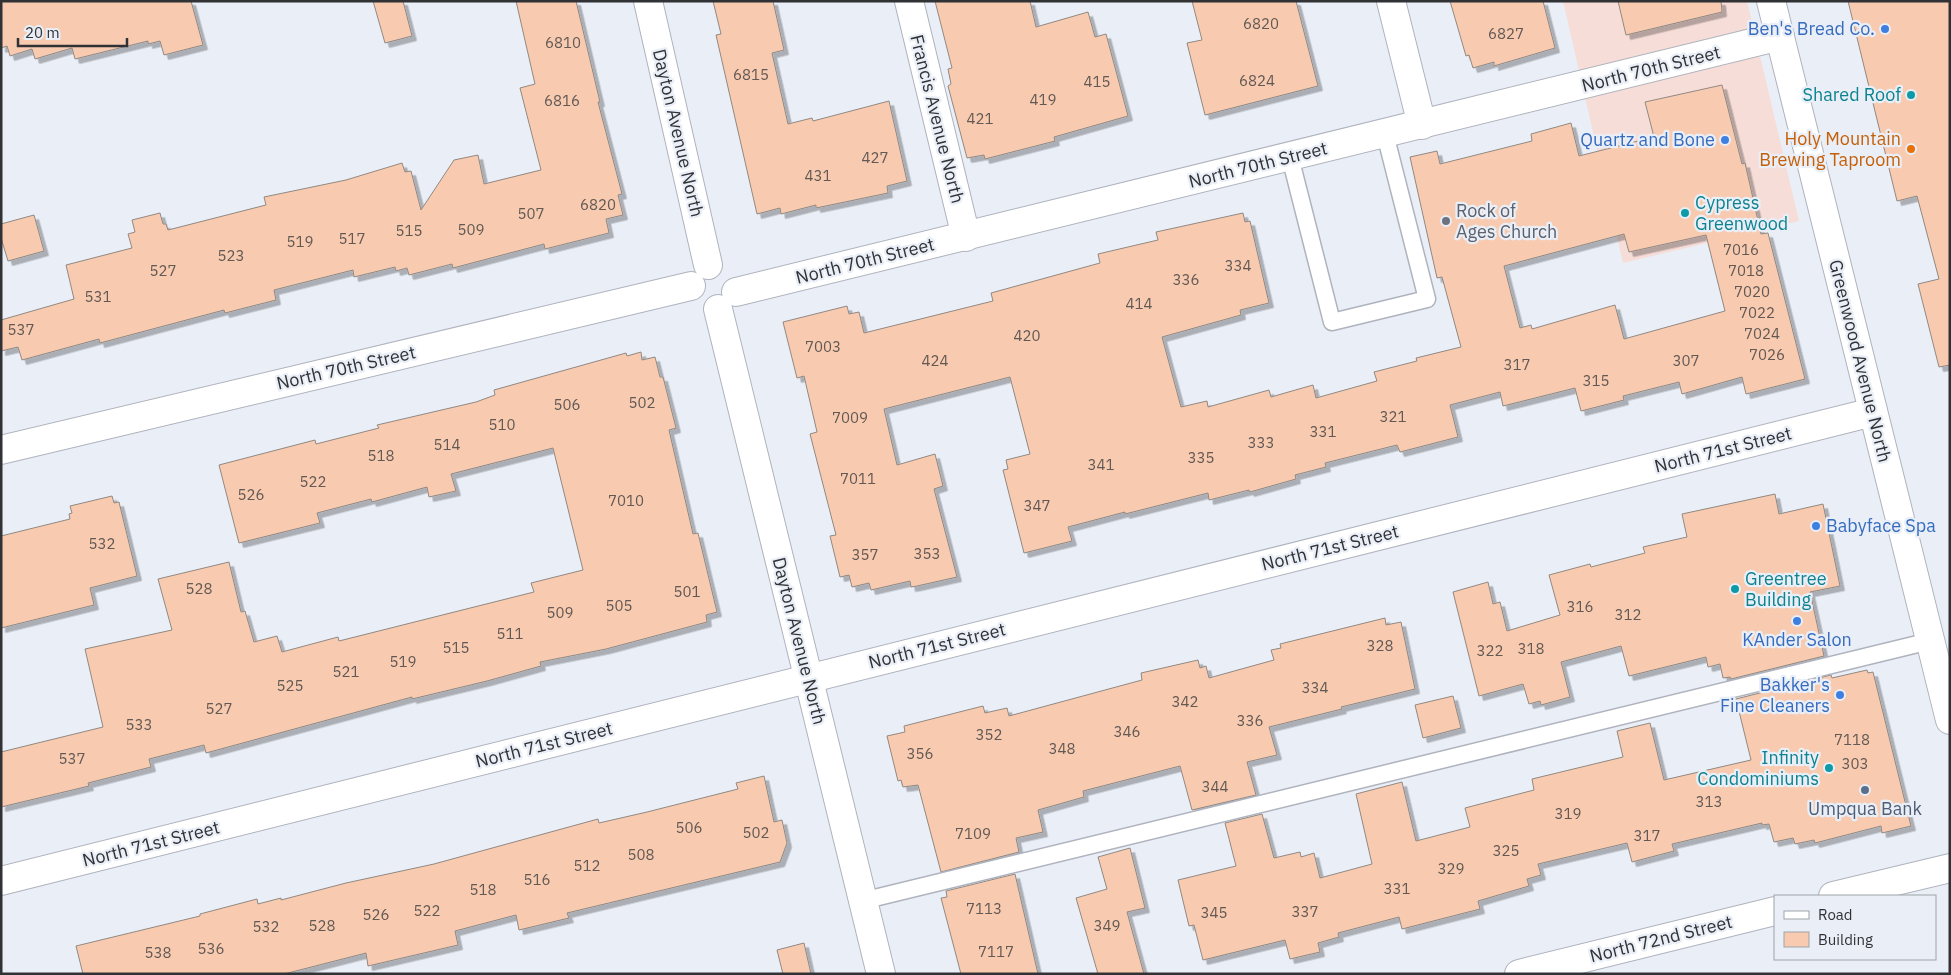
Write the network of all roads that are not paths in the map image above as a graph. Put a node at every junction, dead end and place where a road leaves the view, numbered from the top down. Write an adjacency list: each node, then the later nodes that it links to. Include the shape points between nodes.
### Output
1 (648, 1): 10 (street, Dayton Avenue North)
2 (909, 1): 9 (street, Francis Avenue North)
3 (1391, 1): 6 (street)
4 (1771, 1): 5 (street, Greenwood Avenue North)
5 (1780, 36): 6 (street, North 70th Street); 13 (street, Greenwood Avenue North)
6 (1422, 125): 7 (street, North 70th Street)
7 (1385, 134): 8 (street, North 70th Street); 8 (lane, via 1427,299 1332,322)
8 (1290, 157): 9 (street, North 70th Street)
9 (966, 237): 12 (street, North 70th Street)
10 (708, 265): 11 (street, via 696,273); 12 (street, via 723,266 734,277)
11 (691, 286): 12 (street, via 695,300 707,308); 14 (street, North 70th Street)
12 (727, 301): 17 (street, Dayton Avenue North)
13 (1873, 412): 15 (street, Greenwood Avenue North); 17 (street, North 71st Street)
14 (1, 450)
15 (1930, 641): 16 (street, Greenwood Avenue North); 22 (lane)
16 (1944, 672): 18 (street, Greenwood Avenue North)
17 (808, 678): 20 (street, North 71st Street); 22 (street, Dayton Avenue North)
18 (1950, 720)
19 (1950, 868): 21 (street)
20 (1, 882)
21 (1838, 895)
22 (862, 901): 24 (street, Dayton Avenue North)
23 (1774, 911): 25 (street, North 72nd Street)
24 (881, 974)
25 (1518, 974)

